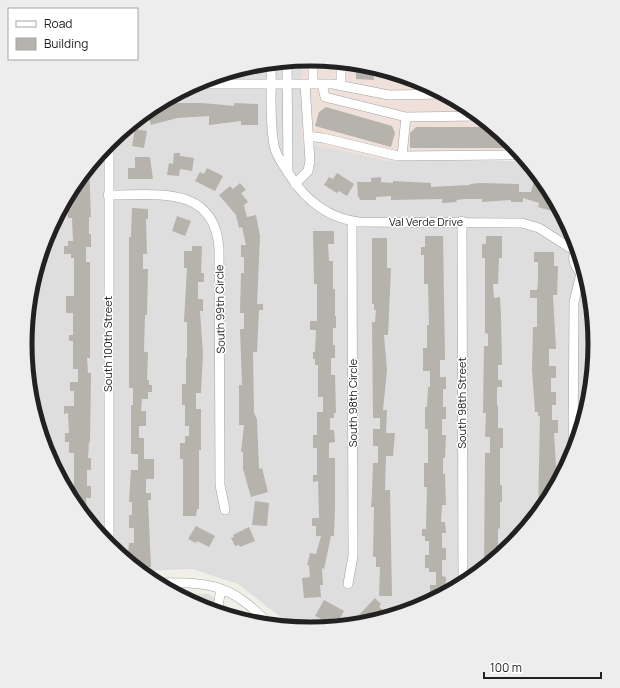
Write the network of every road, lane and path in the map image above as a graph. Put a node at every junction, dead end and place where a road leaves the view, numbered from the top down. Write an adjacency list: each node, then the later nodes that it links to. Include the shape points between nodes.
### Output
1 (313, 66): 8 (street)
2 (287, 67): 5 (street)
3 (271, 68): 7 (street, Val Verde Drive)
4 (341, 68): 9 (street)
5 (288, 83): 7 (street); 8 (street); 19 (street)
6 (212, 84): 7 (street)
7 (272, 84): 19 (street, Val Verde Drive, via 271,118 274,147 279,162)
8 (313, 84): 9 (street); 12 (street, via 325,97); 15 (street)
9 (341, 86): 11 (street)
10 (431, 94): 11 (street)
11 (389, 95): 12 (street)
12 (386, 112): 14 (street)
13 (469, 116): 14 (street)
14 (406, 117): 18 (street)
15 (308, 136): 18 (street); 20 (street, via 308,171)
16 (109, 152): 21 (street, South 100th Street)
17 (514, 155): 18 (street)
18 (402, 156)
19 (288, 173): 20 (street, Val Verde Drive)
20 (295, 184): 22 (street, Val Verde Drive, via 322,210)
21 (108, 195): 27 (street, South 99th Circle, via 183,197 204,210 216,230 219,248 220,485); 28 (street, South 100th Street)
22 (352, 221): 23 (street, Val Verde Drive); 31 (street, South 98th Circle, via 353,556)
23 (462, 222): 24 (street, Val Verde Drive, via 530,224); 29 (street, South 98th Street)
24 (570, 246)
25 (581, 281): 26 (street, via 574,302)
26 (573, 433)
27 (225, 510)
28 (109, 536)
29 (463, 576)
30 (168, 583): 32 (street, via 193,583)
31 (348, 584)
32 (221, 589): 33 (street); 34 (street, via 248,603)
33 (218, 606)
34 (263, 618)

